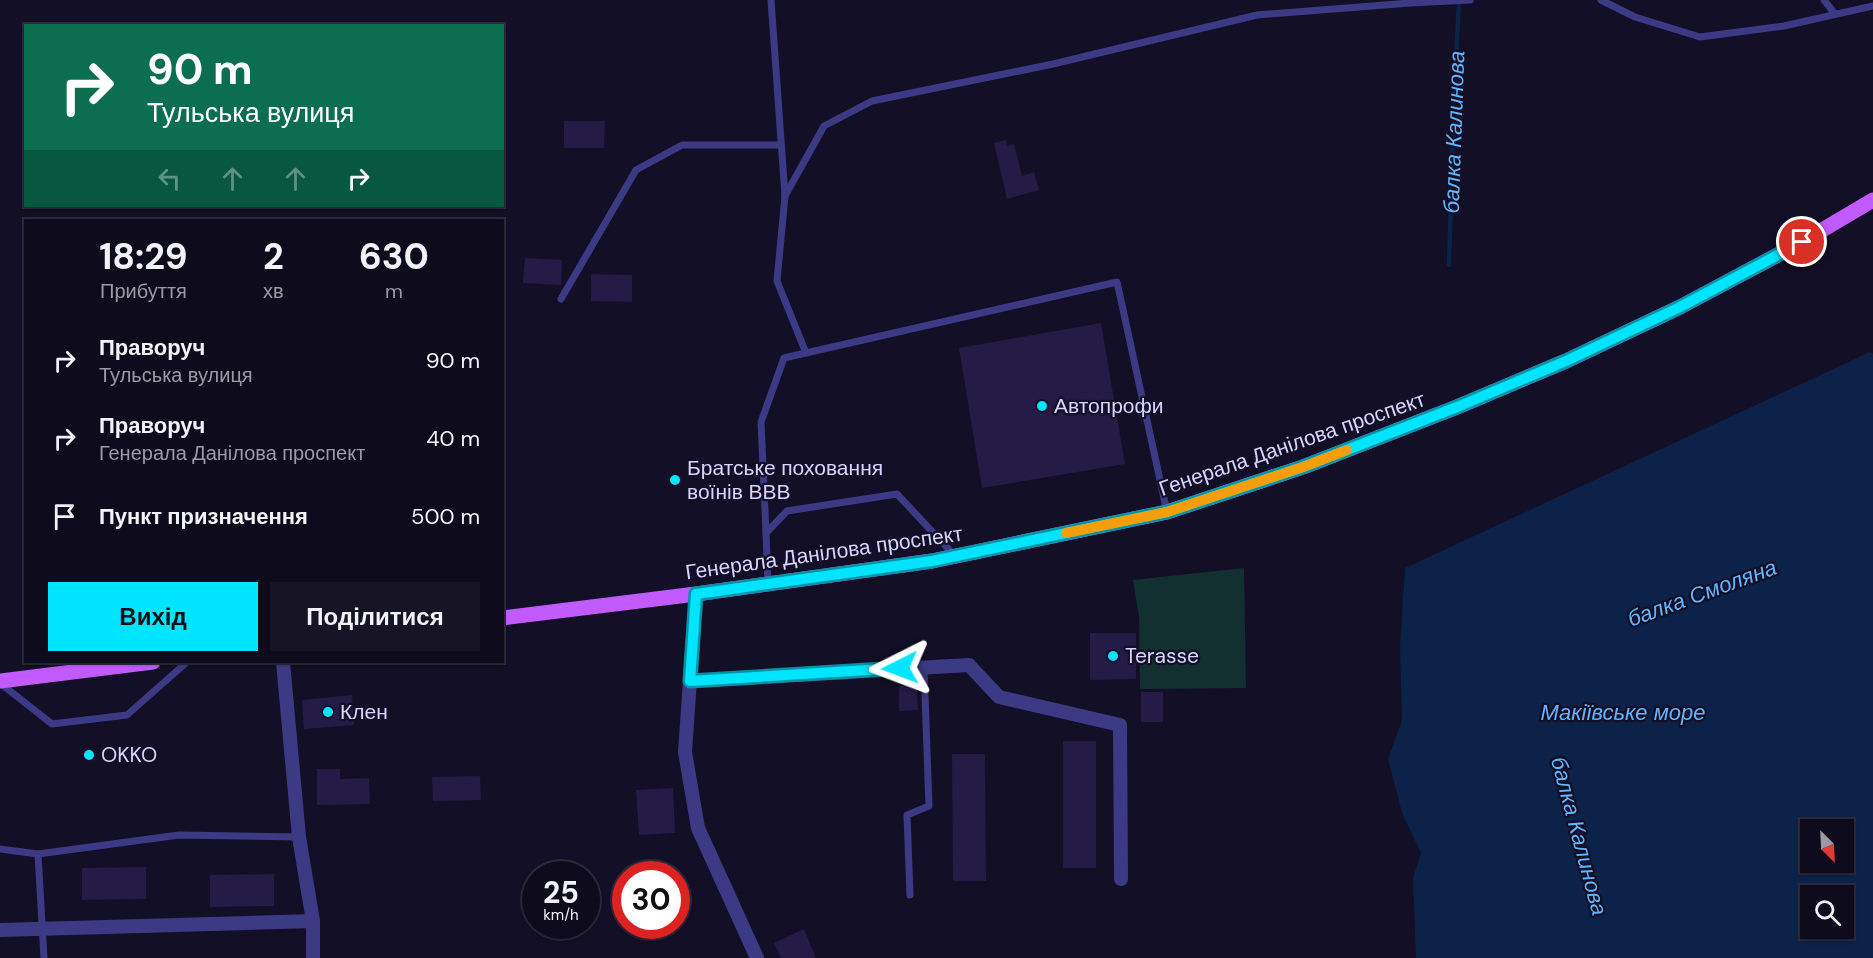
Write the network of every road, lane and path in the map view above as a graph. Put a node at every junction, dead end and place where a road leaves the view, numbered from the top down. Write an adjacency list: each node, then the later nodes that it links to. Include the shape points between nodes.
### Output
1 (771, 0): 7 (lane)
2 (1470, 0): 8 (lane, via 1257,15 1053,64 873,101 824,126)
3 (1601, 0): 6 (lane, via 1635,17 1701,37 1784,27)
4 (1824, 0): 6 (lane)
5 (1873, 6): 6 (lane)
6 (1835, 14)
7 (781, 145): 8 (lane); 10 (lane, via 682,145 636,170)
8 (785, 196): 11 (lane, via 777,281)
9 (1873, 200): 12 (main road, Генерала Данілова проспект, via 1680,307 1566,361 1303,467)
10 (561, 299)
11 (806, 353): 12 (lane, via 1117,282); 13 (lane, via 784,358 761,422)
12 (1167, 512): 14 (main road, Генерала Данілова проспект)
13 (766, 533): 14 (lane, via 787,511 897,494); 15 (lane)
14 (955, 556): 15 (main road, Генерала Данілова проспект)
15 (768, 584): 16 (main road, Генерала Данілова проспект)
16 (696, 594): 17 (main road, Генерала Данілова проспект); 22 (street)
17 (504, 618)
18 (145, 663): 23 (main road)
19 (186, 663): 23 (lane, via 127,715 52,724)
20 (283, 663): 24 (street)
21 (924, 667): 22 (street); 27 (street, via 969,665 999,697 1120,725); 28 (lane, via 929,806 907,815)
22 (690, 681): 34 (street, via 685,752 698,828)
23 (0, 682)
24 (299, 837): 26 (lane, via 178,835); 29 (street)
25 (0, 849): 26 (lane)
26 (38, 854): 31 (lane)
27 (1121, 879)
28 (910, 895)
29 (313, 921): 31 (street); 33 (street)
30 (0, 930): 31 (street)
31 (43, 930): 32 (lane)
32 (44, 958)
33 (313, 958)
34 (757, 958)

